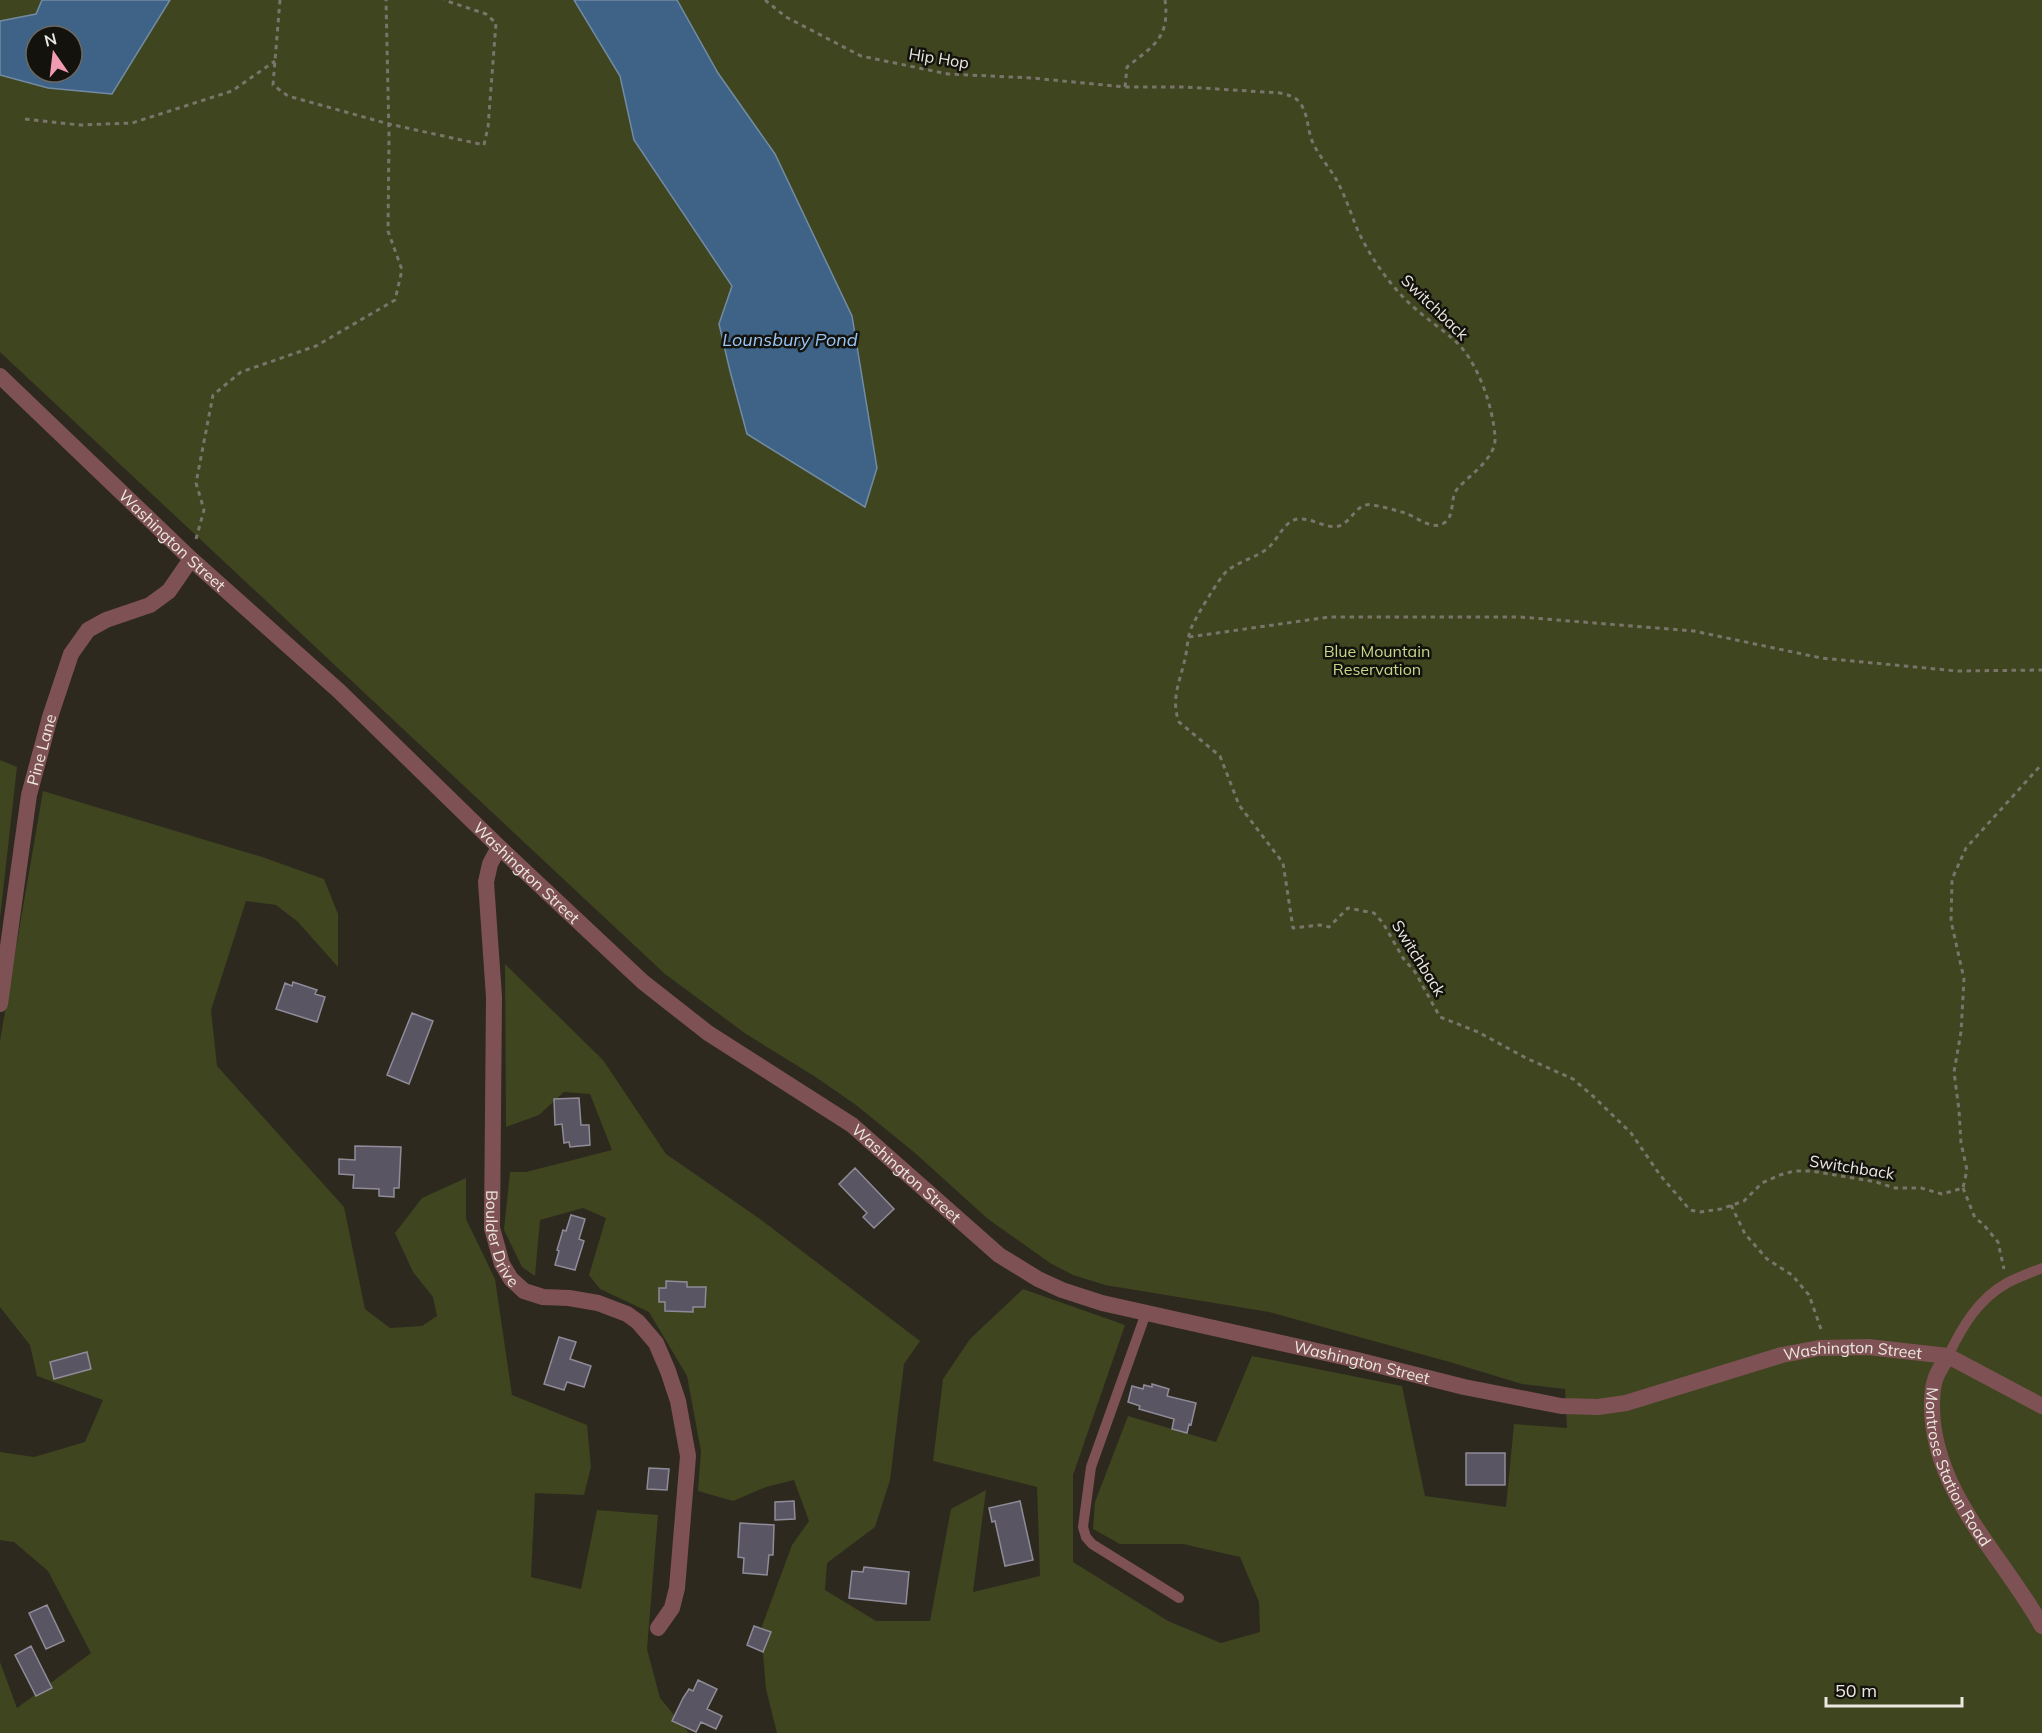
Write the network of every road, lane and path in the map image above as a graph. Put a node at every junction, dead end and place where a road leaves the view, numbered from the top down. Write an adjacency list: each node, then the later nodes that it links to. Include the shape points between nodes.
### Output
1 (280, 0): 6 (path)
2 (386, 0): 9 (path)
3 (444, 0): 9 (path, via 486,14 496,24 484,146)
4 (765, 0): 7 (path, Hip Hop, via 786,17 861,56 948,74)
5 (1165, 0): 7 (path, via 1167,14 1159,41 1127,67)
6 (275, 61): 8 (path, via 232,91 132,123 80,125); 9 (path, via 273,85 288,96)
7 (1125, 87): 12 (path, Switchback, via 1280,93 1299,102 1313,143 1336,178 1375,262 1406,300 1455,340 1479,375 1496,440 1482,465 1455,493 1450,516 1444,523 1435,525 1371,504 1355,511 1338,526 1303,518 1291,521 1271,546 1227,570 1193,624)
8 (25, 118)
9 (389, 124): 11 (path, via 387,231 402,270 394,300 316,346 241,372 213,395 196,483 204,510)
10 (0, 376): 11 (street, Washington Street)
11 (191, 559): 15 (street, Washington Street, via 339,691); 16 (street, Pine Lane, via 169,591 150,605 88,630 71,654 29,795)
12 (1189, 638): 13 (path, via 1329,617 1520,617 1694,631 1821,658 1957,671); 18 (path, Switchback, via 1174,703 1176,714 1179,722 1220,756 1239,805 1282,863 1293,928 1329,927 1348,908 1374,913 1440,1017 1573,1079 1632,1133 1690,1210 1700,1212)
13 (2042, 670)
14 (2042, 764): 17 (path, via 1966,848 1952,879 1951,921 1964,979 1954,1072 1967,1170)
15 (499, 847): 21 (street, Washington Street, via 643,982 708,1033 852,1125 999,1255 1062,1290); 27 (street, Boulder Drive, via 486,882 494,997 492,1228 502,1264 524,1291 598,1304 627,1314 656,1343 668,1371 688,1456 677,1588 672,1608)
16 (0, 1004)
17 (1962, 1188): 18 (path, Switchback, via 1942,1194 1794,1171 1762,1183 1744,1201); 20 (path, via 1975,1218 1998,1242)
18 (1731, 1205): 22 (path, via 1745,1234 1809,1295)
19 (2042, 1268): 20 (lane, Montrose Station Road)
20 (2007, 1283): 23 (lane, Montrose Station Road, via 1985,1298)
21 (1146, 1313): 22 (street, Washington Street, via 1464,1388 1561,1406 1626,1403 1782,1355); 25 (lane, via 1091,1467 1083,1527 1092,1544)
22 (1828, 1348): 23 (street, Washington Street, via 1868,1347)
23 (1947, 1356): 24 (street, Washington Street); 26 (street, Montrose Station Road, via 1932,1396 1938,1455 1976,1528)
24 (2042, 1406)
25 (1179, 1598)
26 (2042, 1626)
27 (658, 1628)

